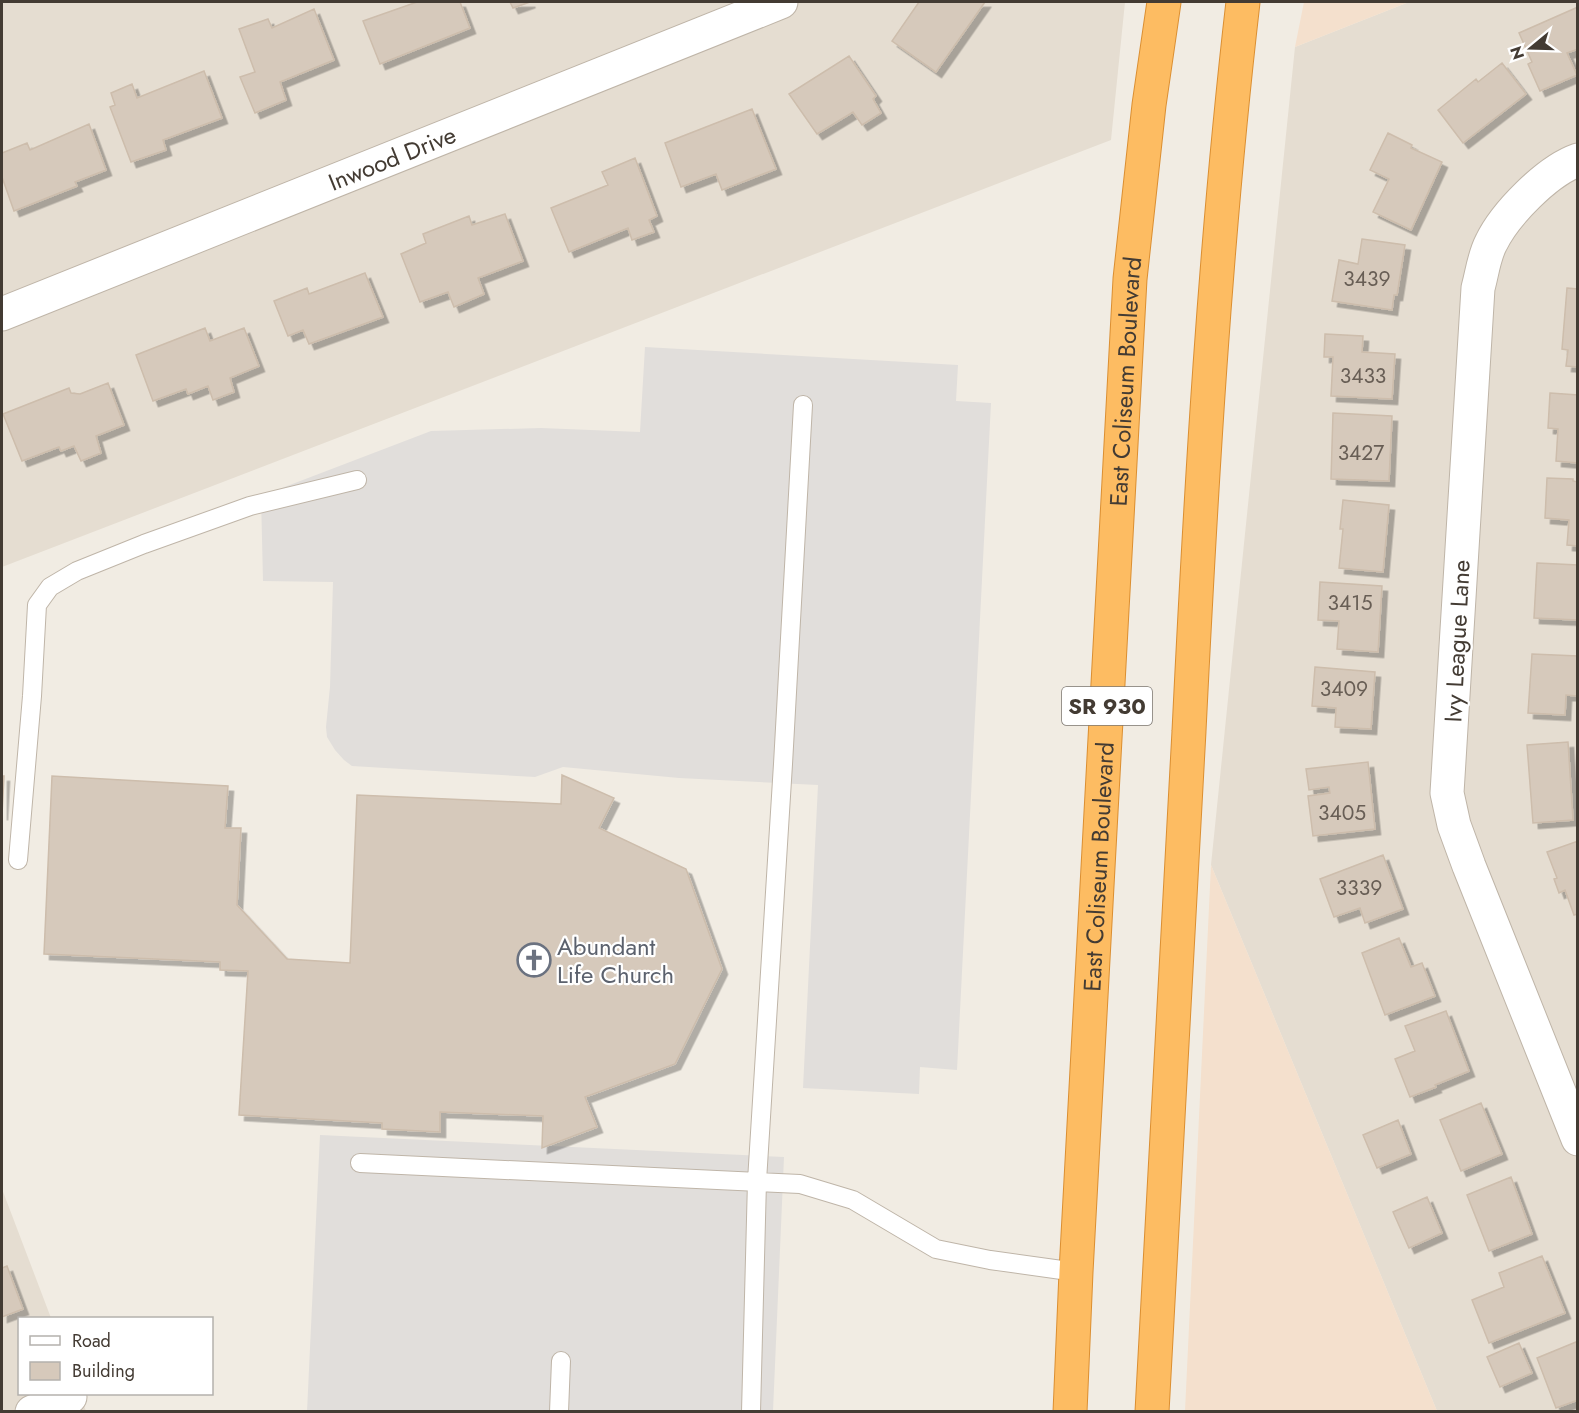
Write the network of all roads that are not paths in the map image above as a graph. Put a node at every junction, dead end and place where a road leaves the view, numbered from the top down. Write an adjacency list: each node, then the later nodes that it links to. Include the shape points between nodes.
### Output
1 (781, 2): 5 (street, Inwood Drive)
2 (1164, 2): 12 (highway, East Coliseum Boulevard / SR 930, via 1130,279)
3 (1244, 2): 19 (highway, via 1217,271 1194,622)
4 (1578, 159): 9 (street, Ivy League Lane, via 1547,179 1509,214 1490,244 1478,288 1447,793 1469,866)
5 (2, 314)
6 (802, 405): 11 (lane)
7 (357, 480): 8 (lane, via 250,506 86,567 50,587 37,605)
8 (18, 860)
9 (1578, 1139)
10 (360, 1163): 11 (lane)
11 (758, 1181): 12 (lane, via 800,1184 853,1200 936,1249); 17 (lane)
12 (1076, 1272): 18 (highway, East Coliseum Boulevard / SR 930)
13 (561, 1361): 16 (lane)
14 (70, 1397): 15 (street)
15 (32, 1412)
16 (559, 1412)
17 (751, 1412)
18 (1070, 1412)
19 (1152, 1412)

